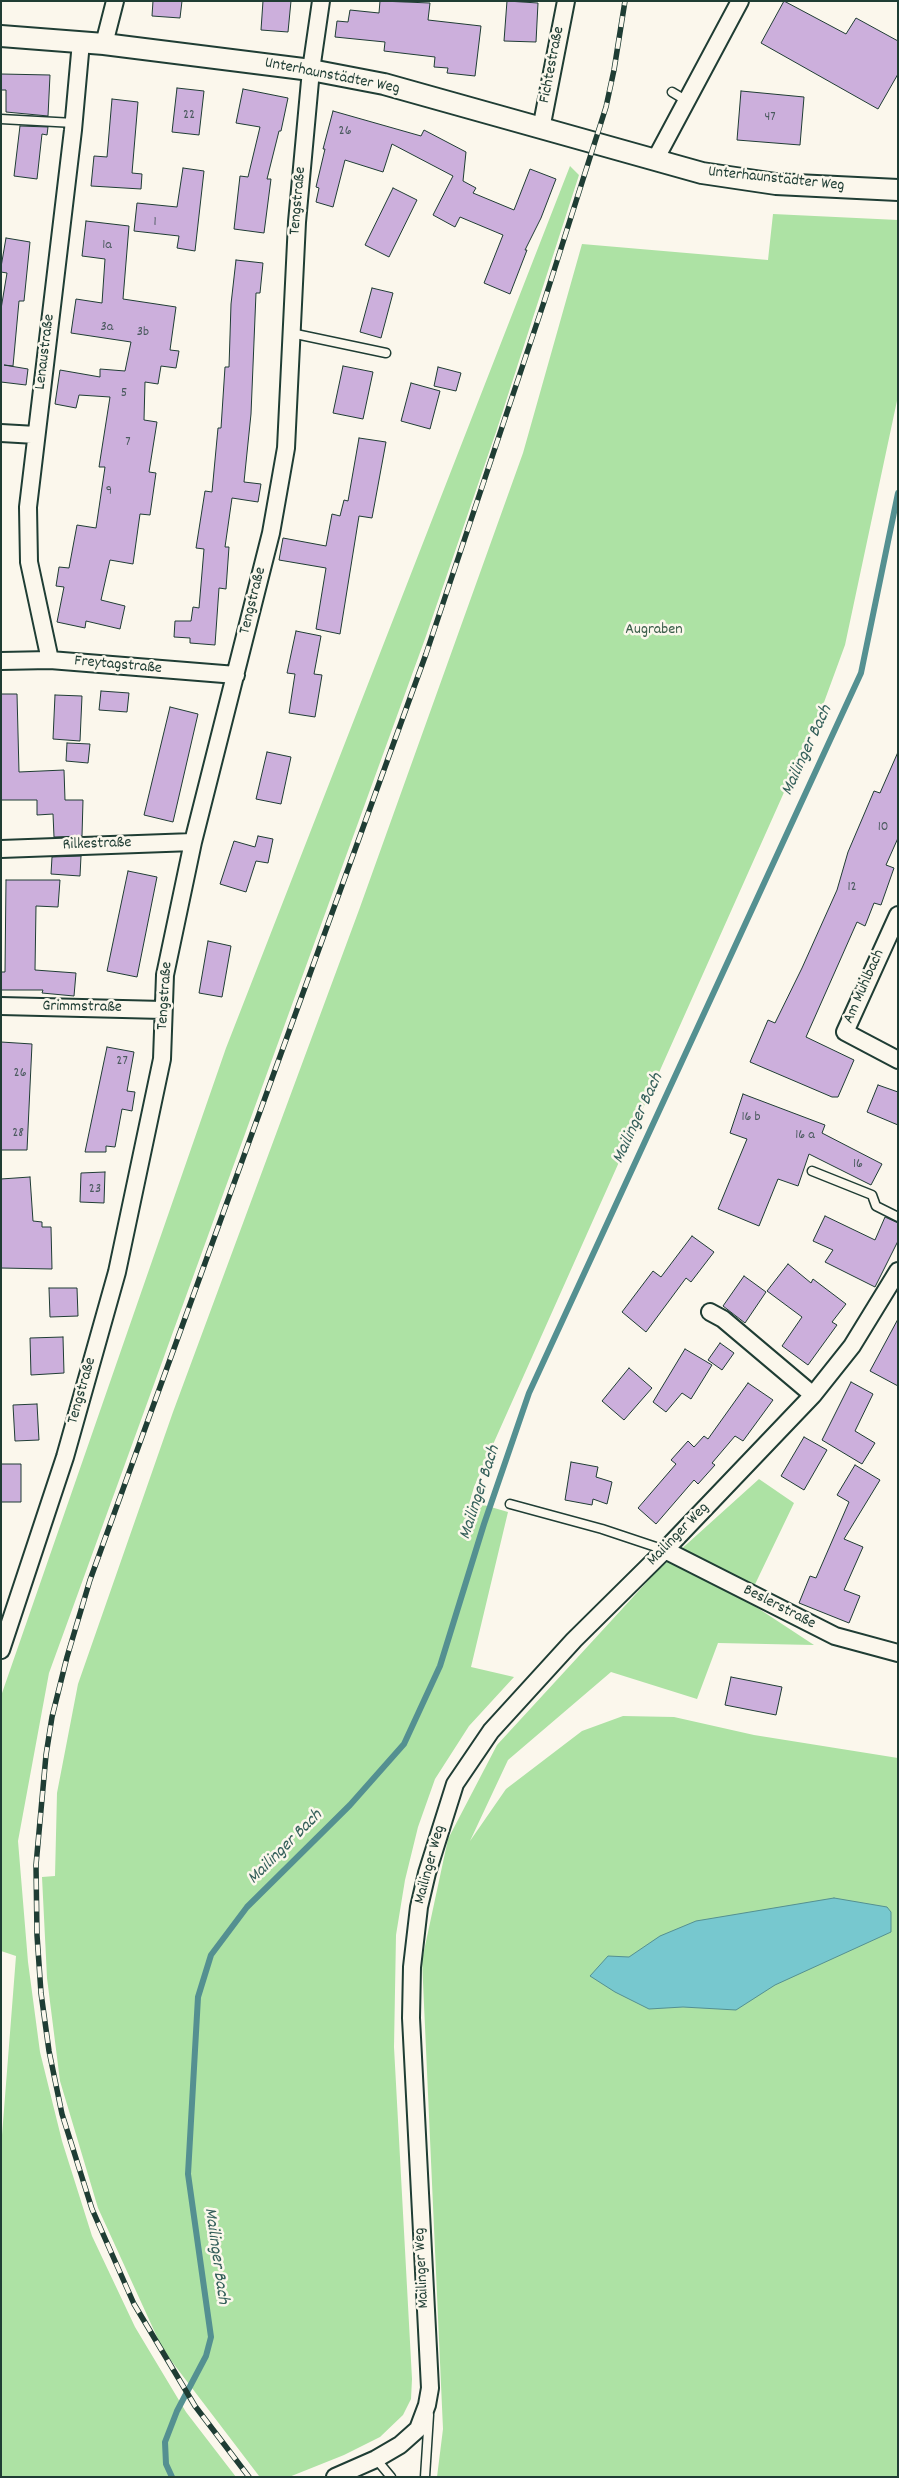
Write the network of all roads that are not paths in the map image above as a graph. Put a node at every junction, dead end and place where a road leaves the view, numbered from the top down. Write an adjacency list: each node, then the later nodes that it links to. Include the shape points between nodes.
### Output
1 (115, 1): 7 (street)
2 (321, 1): 8 (street, Tengstraße)
3 (566, 1): 13 (street, Fichtestraße)
4 (740, 1): 10 (street)
5 (1, 36): 6 (street, Unterhaunstädter Weg)
6 (81, 42): 7 (street, Unterhaunstädter Weg); 12 (street, Lenaustraße)
7 (104, 44): 8 (street, Unterhaunstädter Weg)
8 (311, 70): 13 (street, Unterhaunstädter Weg, via 384,84); 16 (street, Tengstraße, via 296,222)
9 (672, 92): 10 (lane)
10 (687, 101): 14 (street)
11 (1, 119): 12 (lane)
12 (74, 123): 19 (street, Lenaustraße)
13 (541, 129): 14 (street, Unterhaunstädter Weg)
14 (655, 160): 15 (street, Unterhaunstädter Weg, via 702,173 776,184)
15 (898, 190)
16 (292, 333): 17 (lane); 22 (street, Tengstraße, via 286,448 271,533)
17 (386, 353)
18 (1, 433): 19 (street)
19 (36, 435): 20 (street, Lenaustraße, via 28,507 29,562)
20 (50, 660): 21 (street, Freytagstraße); 22 (street, Freytagstraße)
21 (1, 661)
22 (236, 675): 23 (street, Tengstraße)
23 (193, 842): 24 (street, Rilkestraße); 27 (street, Tengstraße, via 165,975)
24 (1, 849)
25 (898, 915): 28 (street, Am Mühlbach, via 845,1032)
26 (1, 1006): 27 (street, Grimmstraße)
27 (163, 1010): 36 (street, Tengstraße, via 162,1059 116,1272 65,1457)
28 (898, 1060)
29 (812, 1171): 30 (lane, via 872,1195 876,1206)
30 (898, 1217)
31 (898, 1271): 33 (street, Mailinger Weg, via 852,1346)
32 (710, 1312): 33 (street, via 723,1319)
33 (813, 1395): 35 (street, Mailinger Weg)
34 (510, 1504): 35 (lane, via 602,1528)
35 (665, 1550): 37 (street, Beslerstraße, via 835,1636); 38 (street, Mailinger Weg, via 574,1640 491,1731 455,1784 436,1840 421,1898 415,1938 411,2018)
36 (1, 1650)
37 (898, 1653)
38 (430, 2388): 39 (street, via 418,2429 400,2445); 42 (lane, Mailinger Weg)
39 (376, 2458): 40 (street); 41 (lane)
40 (335, 2477)
41 (391, 2477)
42 (425, 2477)

